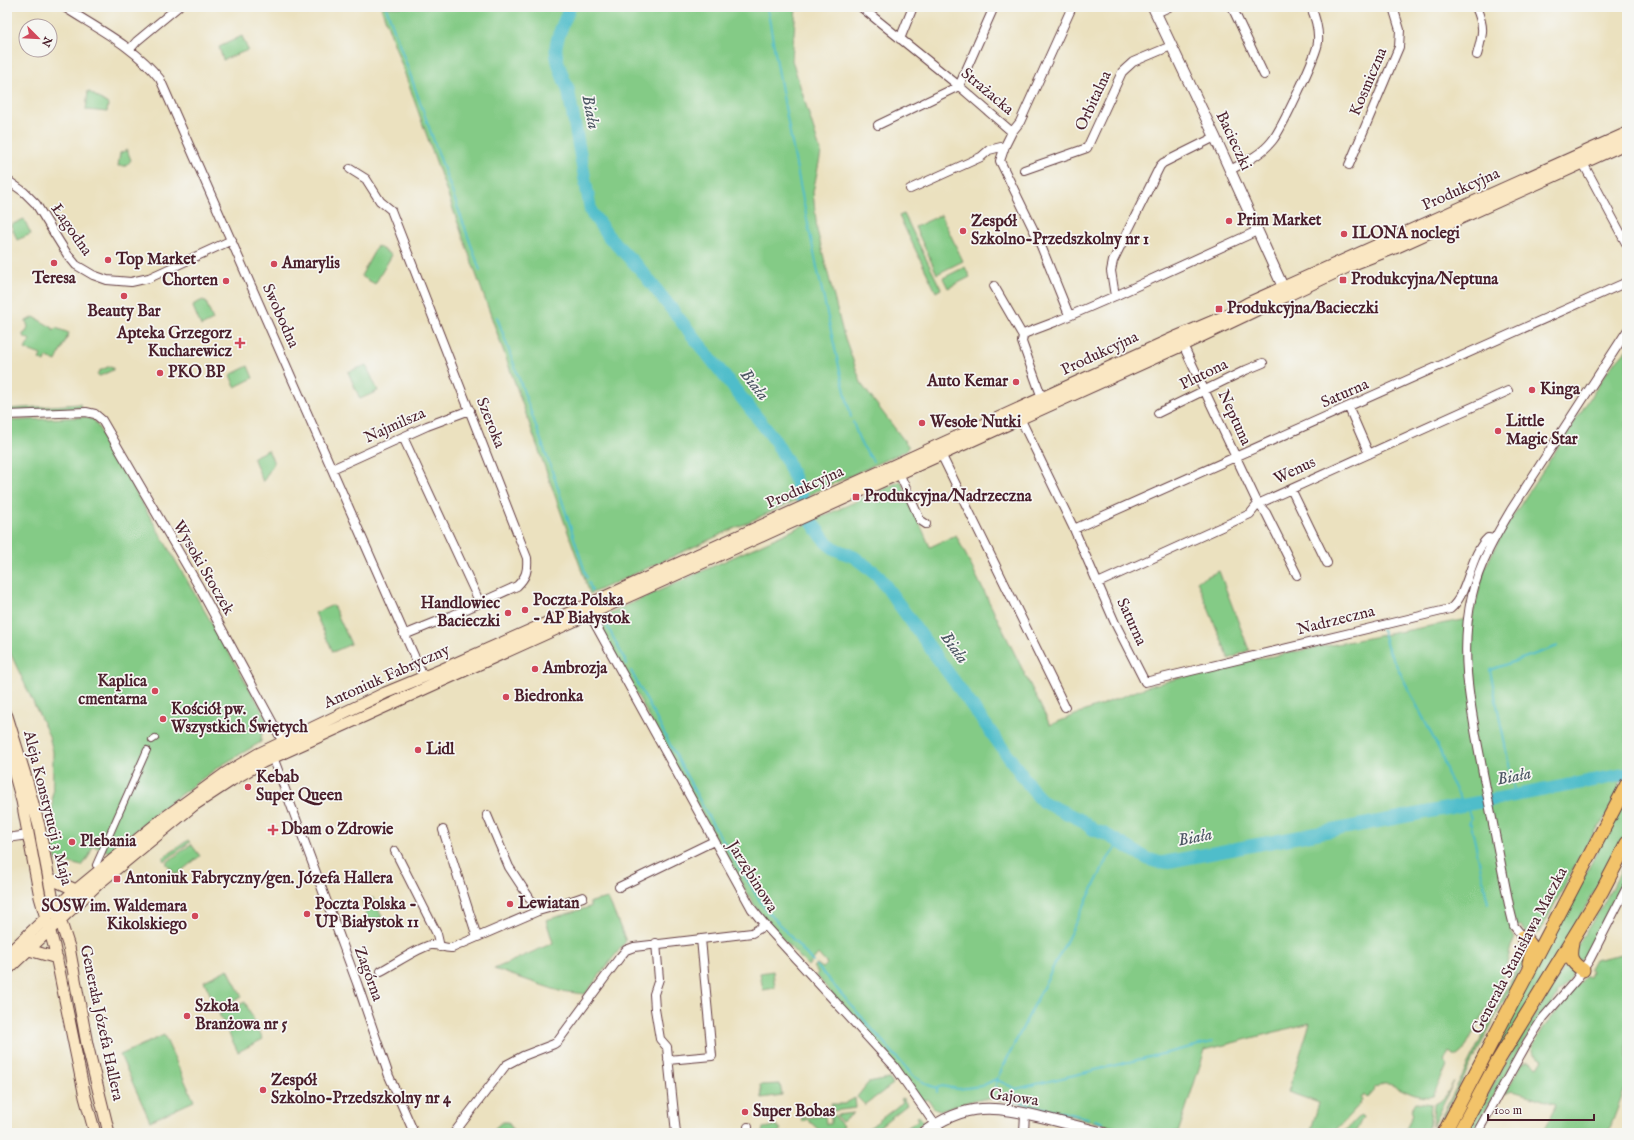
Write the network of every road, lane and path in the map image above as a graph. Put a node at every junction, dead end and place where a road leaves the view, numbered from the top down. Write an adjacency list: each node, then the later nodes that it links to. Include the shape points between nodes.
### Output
1 (64, 7): 15 (street, Swobodna)
2 (178, 7): 15 (street)
3 (861, 7): 13 (street, Strażacka)
4 (913, 7): 13 (street)
5 (994, 7): 18 (street)
6 (1072, 7): 20 (street, via 1020,122)
7 (1169, 7): 12 (street)
8 (1232, 7): 17 (street)
9 (1311, 7): 29 (street, via 1317,21 1318,43 1284,120 1272,141 1259,154)
10 (1393, 7): 26 (street, Kosmiczna, via 1400,30 1399,47)
11 (1476, 7): 16 (street, via 1482,22)
12 (1154, 10): 14 (street, Bacieczki)
13 (900, 39): 18 (street, Strażacka)
14 (1171, 46): 22 (street, Bacieczki); 28 (street, Orbitalna, via 1133,62 1122,72 1087,148)
15 (130, 49): 33 (street, Swobodna, via 144,60 160,79)
16 (1477, 55)
17 (1264, 76)
18 (960, 86): 19 (street); 20 (street, Strażacka)
19 (878, 126)
20 (1012, 132): 24 (street, Strażacka)
21 (1627, 133): 37 (main road, Produkcyjna)
22 (1215, 137): 29 (street, Bacieczki); 38 (street, via 1160,166 1113,261 1111,271)
23 (1627, 143): 25 (main road, Produkcyjna)
24 (1005, 146): 31 (street, via 990,150 981,157); 39 (street, Strażacka, via 1000,161 1039,242)
25 (1583, 163): 34 (street); 37 (main road, Produkcyjna, via 1402,244)
26 (1349, 165)
27 (350, 169): 48 (street, Szeroka, via 366,179 380,201 392,210)
28 (1024, 170)
29 (1230, 170): 32 (street, Bacieczki)
30 (7, 180): 33 (street, Łagodna, via 36,204 76,265 107,280 131,282 150,278)
31 (910, 189)
32 (1257, 231): 37 (street, Bacieczki); 38 (street)
33 (232, 240): 56 (street, Swobodna)
34 (1627, 246)
35 (1627, 282): 47 (street, Saturna)
36 (994, 286): 41 (street)
37 (1285, 292): 42 (main road, Produkcyjna, via 1225,316)
38 (1115, 296): 39 (street)
39 (1069, 315): 41 (street)
40 (1627, 331): 63 (street, Generała Stanisława Maczka)
41 (1023, 336): 46 (street, via 1022,342)
42 (1181, 340): 44 (street, Neptuna); 46 (main road, Produkcyjna); 51 (main road, Produkcyjna)
43 (1263, 363): 44 (street, Plutona)
44 (1205, 389): 49 (street, Plutona); 55 (street, Neptuna)
45 (1508, 391): 54 (street, Wenus)
46 (1042, 398): 60 (main road, Produkcyjna)
47 (1349, 408): 54 (street); 55 (street, Saturna)
48 (470, 410): 52 (street, Najmilsza); 67 (street, Szeroka, via 527,558 528,570 518,586)
49 (1158, 413)
50 (7, 415): 75 (street, Wysoki Stoczek, via 92,413 99,417 198,585)
51 (1020, 418): 53 (main road, Produkcyjna); 62 (street, Saturna)
52 (404, 437): 56 (street, Najmilsza); 67 (street)
53 (941, 454): 57 (main road, Produkcyjna); 73 (street)
54 (1369, 454): 58 (street, Wenus)
55 (1237, 458): 59 (street, Neptuna); 62 (street, Saturna)
56 (332, 468): 69 (street, Swobodna)
57 (899, 473): 60 (main road, Produkcyjna); 61 (street, via 920,520)
58 (1291, 489): 59 (street, Wenus); 64 (street)
59 (1258, 504): 65 (street, Neptuna, via 1266,513); 66 (street, Wenus, via 1250,514)
60 (815, 506): 68 (main road, Produkcyjna)
61 (926, 524)
62 (1074, 529): 66 (street, Saturna)
63 (1494, 539): 71 (street, Nadrzeczna, via 1488,538 1484,542 1456,605 1450,609); 102 (street, Generała Stanisława Maczka, via 1477,577 1472,596 1466,637 1467,684 1512,920)
64 (1327, 563)
65 (1297, 574)
66 (1098, 583): 71 (street, Saturna)
67 (480, 602): 69 (street, Szeroka)
68 (588, 609): 70 (main road, Antoniuk Fabryczny); 72 (main road, Antoniuk Fabryczny); 84 (street, Jarzębinowa)
69 (404, 636): 70 (street, Swobodna)
70 (423, 676): 72 (main road); 75 (main road, Antoniuk Fabryczny)
71 (1145, 682)
72 (429, 686): 78 (main road, Antoniuk Fabryczny)
73 (1065, 707)
74 (7, 716): 88 (main road, Aleja Konstytucji 3 Maja, via 42,838)
75 (283, 742): 89 (main road, Antoniuk Fabryczny, via 226,773 160,821)
76 (7, 746): 82 (main road, Aleja Konstytucji 3 Maja)
77 (147, 750): 87 (street)
78 (273, 757): 89 (main road, Antoniuk Fabryczny, via 194,805); 122 (street, Zagórna, via 389,1076)
79 (1627, 784): 98 (highway, Generała Stanisława Maczka)
80 (487, 815): 95 (street, via 509,867)
81 (443, 830): 101 (street)
82 (28, 835): 83 (street); 97 (main road, Aleja Konstytucji 3 Maja)
83 (7, 838)
84 (714, 842): 90 (street); 99 (street, Jarzębinowa, via 752,909)
85 (1627, 843): 103 (highway, Generała Stanisława Maczka, via 1602,891)
86 (395, 851): 106 (street, via 438,934)
87 (96, 865)
88 (49, 878): 92 (main road); 94 (main road, Aleja Konstytucji 3 Maja)
89 (95, 880): 92 (main road, Antoniuk Fabryczny); 96 (main road, Antoniuk Fabryczny)
90 (619, 887)
91 (1627, 887): 110 (street)
92 (76, 890): 94 (main road, Antoniuk Fabryczny)
93 (583, 897): 95 (street)
94 (56, 908): 96 (main road, Aleja Konstytucji 3 Maja); 97 (main road, Antoniuk Fabryczny)
95 (538, 911): 101 (street)
96 (60, 919): 100 (main road, Antoniuk Fabryczny); 112 (main road, Generała Józefa Hallera)
97 (46, 920): 100 (main road, Aleja Konstytucji 3 Maja); 107 (main road)
98 (1555, 920): 102 (highway, via 1540,937); 116 (highway, Generała Stanisława Maczka)
99 (765, 925): 104 (street, via 752,933); 119 (street, Jarzębinowa, via 894,1066)
100 (49, 930): 107 (main road); 109 (main road, Generała Józefa Hallera)
101 (477, 937): 106 (street, via 452,948)
102 (1523, 937): 116 (highway, via 1531,944 1533,950)
103 (1572, 938): 110 (highway, via 1571,959); 115 (highway, Generała Stanisława Maczka)
104 (701, 939): 105 (street); 117 (street, via 712,1056)
105 (656, 943): 117 (street, via 659,979 654,994 655,1009 658,1032 667,1047); 123 (street, via 631,947 623,952 558,1041 506,1065)
106 (440, 946): 113 (street, via 425,947)
107 (23, 950): 108 (main road); 109 (main road); 111 (main road)
108 (7, 955)
109 (57, 958): 114 (main road, Generała Józefa Hallera)
110 (1580, 968): 115 (highway, via 1564,964); 130 (street, via 1576,980 1543,1018 1527,1043)
111 (7, 970)
112 (74, 970): 114 (main road); 121 (main road, Generała Józefa Hallera, via 87,1044)
113 (381, 971)
114 (60, 972): 120 (main road, Generała Józefa Hallera)
115 (1550, 975): 129 (highway, Generała Stanisława Maczka, via 1496,1064)
116 (1526, 977): 128 (highway, Generała Stanisława Maczka)
117 (668, 1060): 124 (street)
118 (1025, 1113): 119 (street, Gajowa, via 981,1108 950,1117); 126 (street); 127 (street, Gajowa)
119 (939, 1129): 125 (street, Gajowa)
120 (95, 1133)
121 (109, 1133)
122 (414, 1133)
123 (454, 1133)
124 (676, 1133)
125 (923, 1133)
126 (1024, 1133)
127 (1104, 1133)
128 (1444, 1133)
129 (1459, 1133)
130 (1477, 1133)

